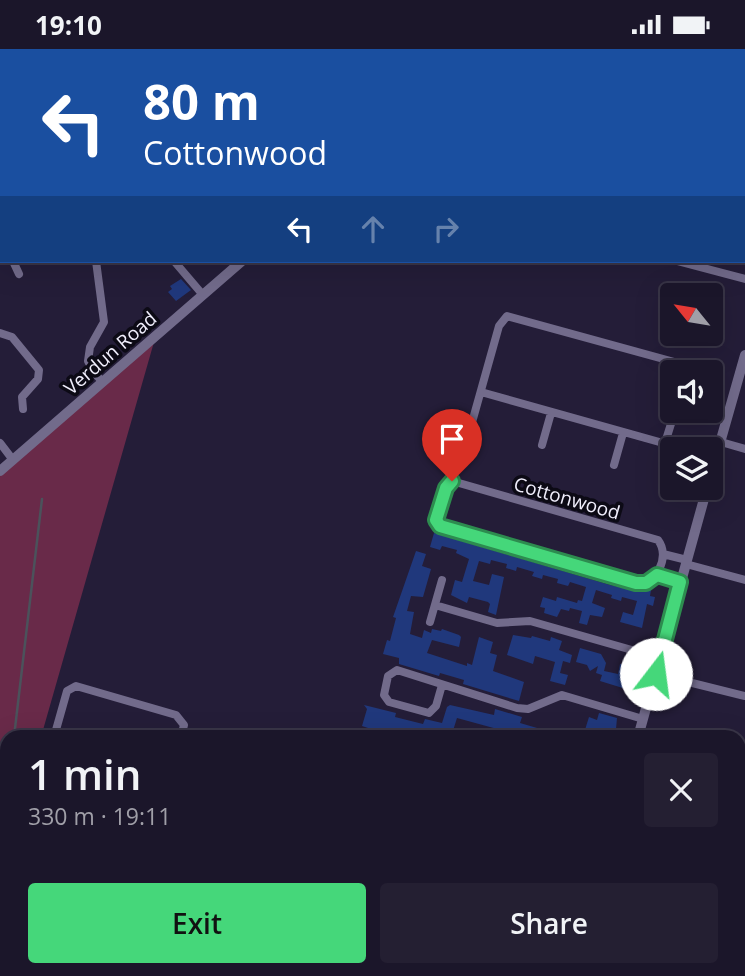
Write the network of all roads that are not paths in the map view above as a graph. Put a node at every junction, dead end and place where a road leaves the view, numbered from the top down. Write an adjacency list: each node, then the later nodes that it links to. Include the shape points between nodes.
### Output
1 (14, 263): 6 (street)
2 (96, 263): 12 (street, via 104,322 88,361)
3 (176, 263): 8 (street)
4 (240, 263): 8 (street, Verdun Road)
5 (685, 263): 7 (street)
6 (19, 274)
7 (745, 279)
8 (203, 295): 12 (street, Verdun Road)
9 (0, 333): 14 (street, via 12,337 39,370 38,379 22,397)
10 (745, 355): 18 (street)
11 (666, 360): 13 (street, via 507,316 499,326)
12 (103, 382): 24 (street, Verdun Road)
13 (481, 392): 15 (street); 16 (street)
14 (23, 409)
15 (551, 413): 17 (street); 22 (street)
16 (471, 426)
17 (623, 433): 19 (street); 25 (street)
18 (722, 437)
19 (660, 442)
20 (0, 443): 24 (street)
21 (723, 443): 23 (street)
22 (542, 445)
23 (745, 449)
24 (13, 460): 26 (street, Verdun Road)
25 (614, 465)
26 (0, 471)
27 (704, 500): 29 (street)
28 (663, 554): 29 (street); 30 (street); 30 (street, Cottonwood, via 655,539 452,481 436,520 443,527 636,583 646,583)
29 (686, 562): 32 (street); 33 (street)
30 (657, 575): 33 (street)
31 (442, 580): 34 (street)
32 (745, 580)
33 (680, 582): 36 (street)
34 (435, 605): 35 (street); 36 (street, via 497,623 530,621)
35 (430, 622)
36 (660, 658): 37 (street)
37 (656, 674): 39 (street); 40 (street)
38 (442, 685): 38 (street, via 397,670 388,676 384,698 429,713); 40 (street, via 517,708 528,709 562,695)
39 (745, 696)
40 (643, 719): 43 (street)
41 (56, 730): 42 (street, via 72,687 176,715)
42 (183, 730)
43 (640, 730)

